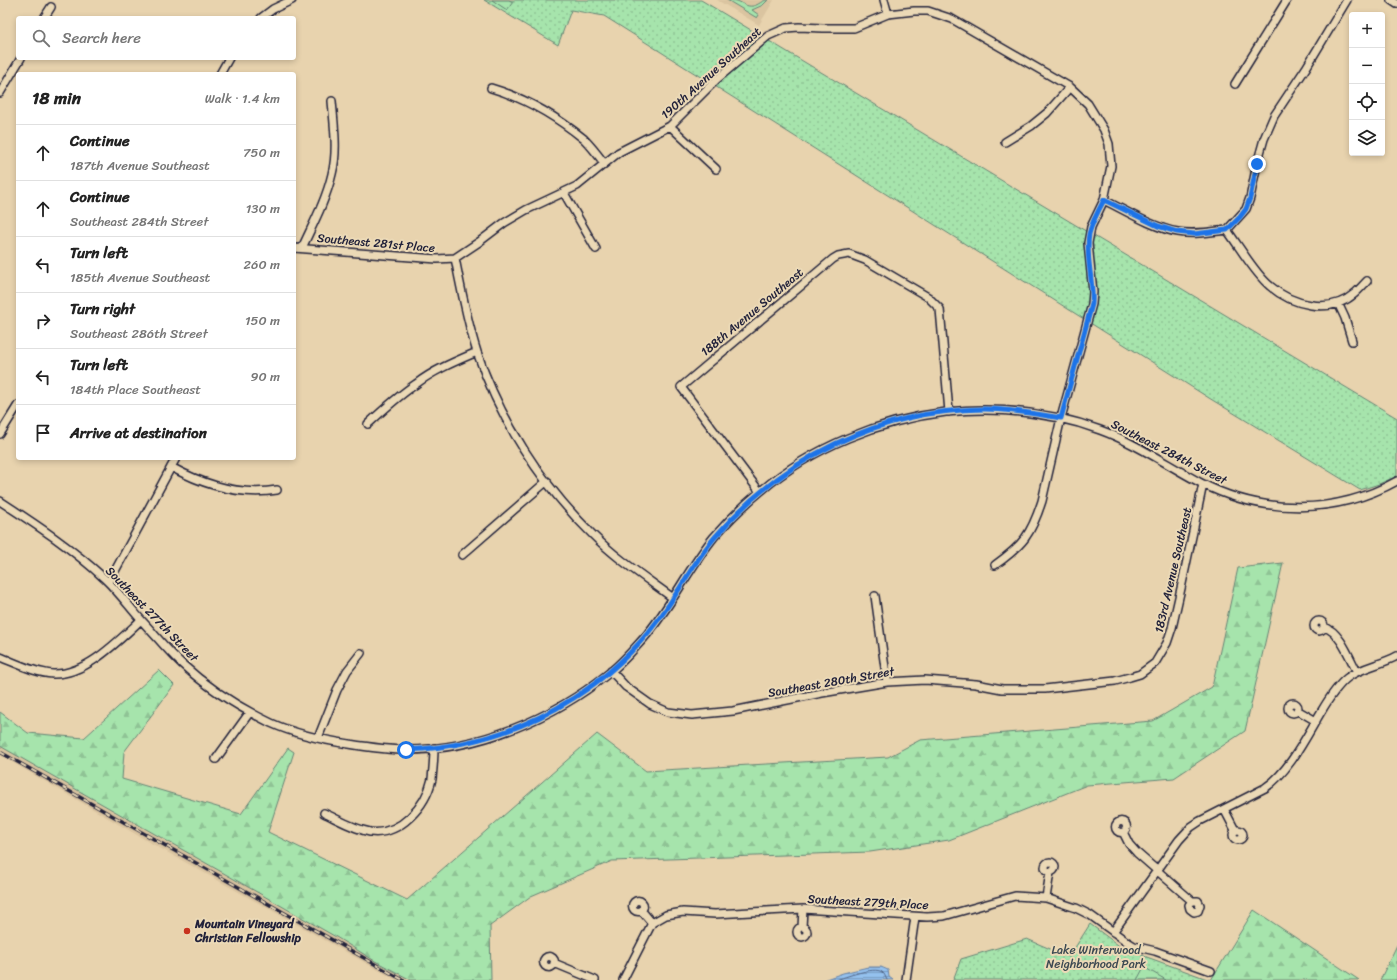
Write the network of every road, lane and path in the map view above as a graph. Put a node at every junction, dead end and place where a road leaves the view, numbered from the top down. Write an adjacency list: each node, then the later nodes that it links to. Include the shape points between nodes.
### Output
1 (292, 0): 10 (street)
2 (884, 0): 8 (street)
3 (1287, 0): 14 (street)
4 (1347, 0): 25 (street, via 1274,116 1264,139 1250,198 1243,213)
5 (1391, 0): 6 (street)
6 (1397, 4)
7 (51, 7): 9 (street)
8 (888, 14): 16 (street, via 920,10 952,19); 19 (street, 190th Avenue Southeast, via 854,28 799,27 777,31 718,79)
9 (45, 16)
10 (263, 16)
11 (20, 60): 17 (street)
12 (228, 60): 13 (street)
13 (221, 72)
14 (1235, 84)
15 (491, 88): 21 (street, via 522,98 551,116 584,140)
16 (1070, 88): 20 (street, via 1047,113); 24 (street, via 1088,104 1107,137 1111,166)
17 (0, 91)
18 (332, 101): 26 (street, via 335,148 332,174 319,210)
19 (670, 126): 21 (street, 190th Avenue Southeast, via 619,152); 22 (street)
20 (1005, 142)
21 (604, 163): 23 (street, 190th Avenue Southeast, via 577,186)
22 (716, 168)
23 (564, 193): 27 (street); 28 (street, 190th Avenue Southeast, via 504,223)
24 (1104, 200): 25 (street, via 1158,226 1177,232 1194,234); 35 (street, via 1088,239 1092,304)
25 (1227, 230): 30 (street, via 1269,285 1279,293 1304,304 1327,306)
26 (298, 248): 28 (street, Southeast 281st Place, via 436,259)
27 (596, 249)
28 (455, 258): 32 (street)
29 (1367, 281): 30 (street, via 1354,294)
30 (1338, 303): 31 (street)
31 (1352, 341)
32 (477, 352): 36 (street, via 445,366 417,383); 40 (street, via 501,411)
33 (16, 408): 37 (street)
34 (949, 412): 35 (street, Southeast 284th Street, via 983,409); 44 (street, Southeast 284th Street, via 912,417 858,434 818,452 782,474); 44 (street, 188th Avenue Southeast, via 940,309 928,298 865,260 849,254 838,256 681,387)
35 (1061, 418): 42 (street, Southeast 284th Street, via 1136,445); 47 (street, via 1042,501 1032,527 1014,551)
36 (368, 424)
37 (0, 434)
38 (175, 460): 39 (street)
39 (171, 467): 43 (street, via 199,481 221,487 262,492); 48 (street)
40 (547, 481): 46 (street); 50 (street, via 593,535)
41 (1397, 481): 42 (street, Southeast 284th Street, via 1377,492 1333,504 1308,507 1283,507 1259,503)
42 (1203, 484): 58 (street, 183rd Avenue Southeast, via 1167,643 1155,663)
43 (277, 490)
44 (760, 492): 50 (street, Southeast 284th Street, via 714,537)
45 (0, 502): 48 (street, Southeast 277th Street, via 62,542)
46 (462, 555)
47 (995, 565)
48 (108, 582): 51 (street, Southeast 277th Street)
49 (875, 596): 59 (street)
50 (673, 598): 56 (street, Southeast 277th Street, via 644,638)
51 (140, 620): 55 (street, via 117,642 78,669 61,673 44,672); 61 (street, Southeast 277th Street, via 201,680)
52 (1324, 628): 57 (street, via 1331,631 1341,642)
53 (361, 653): 63 (street, via 347,671)
54 (1397, 656): 57 (street)
55 (0, 657)
56 (611, 671): 59 (street, Southeast 280th Street, via 626,687 650,704 668,712 692,715 733,711); 64 (street, Southeast 277th Street, via 577,696 518,726 468,742)
57 (1357, 672): 62 (street, via 1339,686)
58 (1140, 674): 59 (street, Southeast 280th Street, via 1114,681 1045,689 1002,689 925,680)
59 (887, 682)
60 (1297, 710): 62 (street)
61 (250, 712): 63 (street, Southeast 277th Street, via 276,725); 65 (street)
62 (1316, 721): 66 (street, via 1286,769 1276,780)
63 (318, 738): 64 (street, Southeast 277th Street, via 364,747 406,750)
64 (434, 748): 67 (street, via 431,780 427,792 412,816 403,823 392,829 370,832 355,828)
65 (216, 760)
66 (1224, 809): 68 (street); 70 (street, via 1192,827 1179,840)
67 (324, 813)
68 (1236, 830)
69 (1123, 832): 70 (street, via 1129,844)
70 (1158, 871): 73 (street); 79 (street)
71 (1050, 872): 72 (street)
72 (1046, 898): 76 (street, Southeast 279th Place, via 1015,896 944,916); 79 (street, Southeast 279th Place, via 1090,915)
73 (1192, 901)
74 (803, 909): 76 (street, Southeast 279th Place); 77 (street, Southeast 279th Place, via 715,914 683,912 666,915); 78 (street)
75 (641, 910): 77 (street)
76 (915, 917): 84 (street)
77 (652, 924): 83 (street)
78 (802, 927)
79 (1113, 932): 81 (street, Southeast 279th Place, via 1134,946)
80 (554, 963): 82 (street)
81 (1211, 971)
82 (595, 980)
83 (623, 980)
84 (906, 980)

